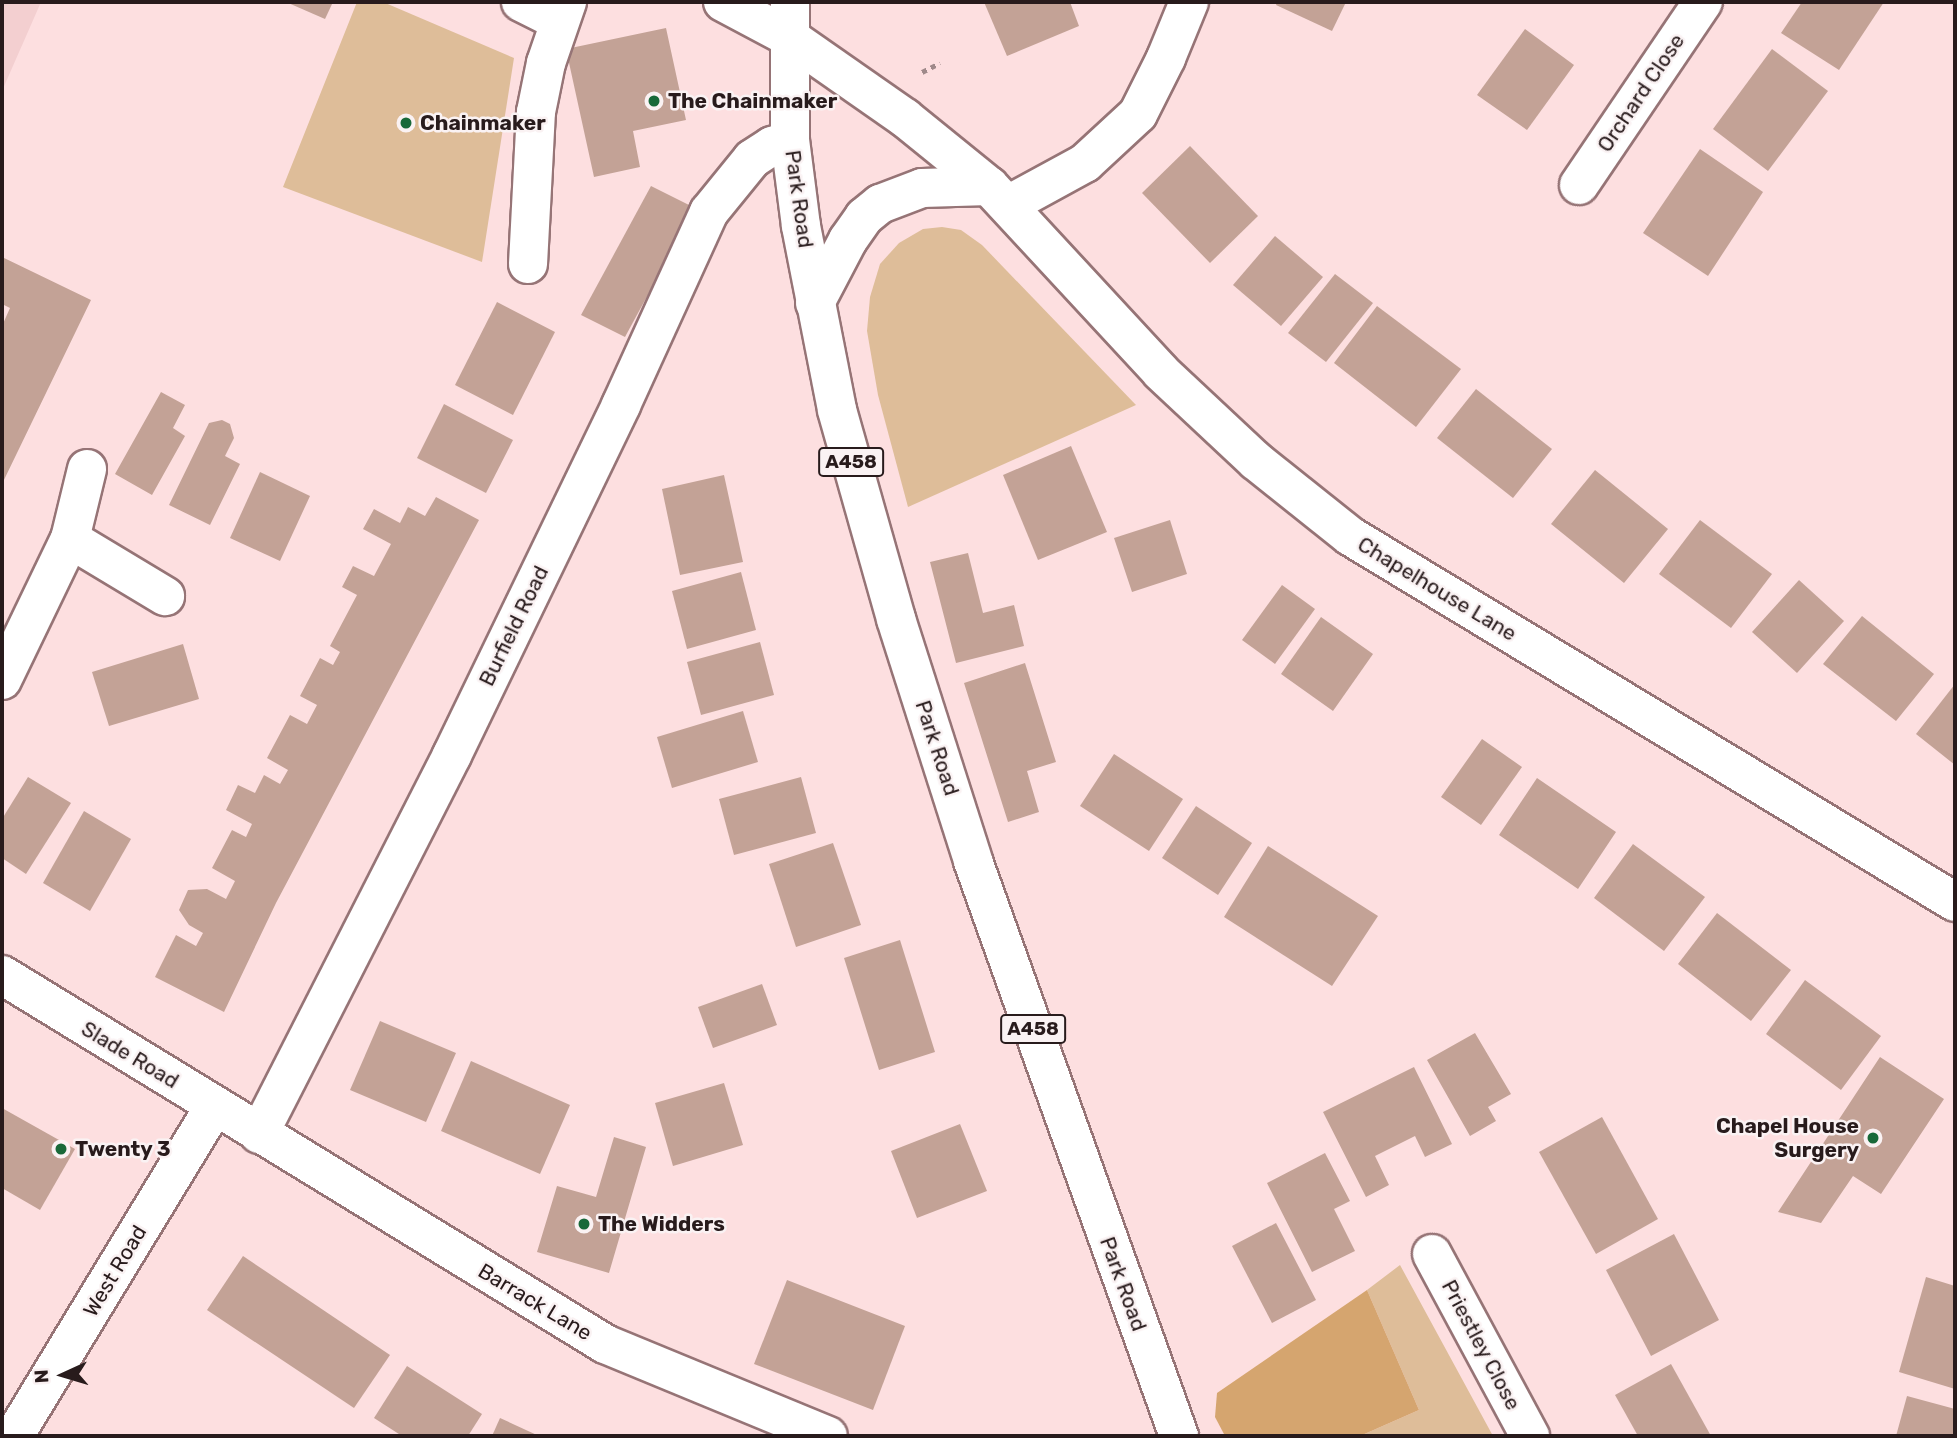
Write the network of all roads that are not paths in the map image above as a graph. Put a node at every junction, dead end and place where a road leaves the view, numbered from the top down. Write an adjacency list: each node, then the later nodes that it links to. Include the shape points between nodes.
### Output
1 (521, 2): 5 (main road)
2 (723, 2): 6 (main road, Chapelhouse Lane)
3 (1189, 2): 9 (main road, via 1138,114 1086,163)
4 (1703, 2): 8 (main road, Orchard Close)
5 (563, 12): 10 (main road, via 536,112)
6 (790, 19): 7 (main road, Park Road / A458); 9 (main road, Chapelhouse Lane)
7 (790, 140): 11 (main road, Park Road / A458); 19 (main road, Burfield Road, via 752,159 709,212 452,755)
8 (1579, 185)
9 (999, 195): 11 (main road, via 922,188 880,204 848,240); 16 (main road, Chapelhouse Lane, via 1161,372 1256,461 1350,536)
10 (528, 264)
11 (815, 303): 23 (main road, Park Road / A458, via 837,410 892,606 973,861)
12 (87, 469): 13 (main road)
13 (70, 539): 14 (main road); 15 (main road)
14 (165, 596)
15 (2, 680)
16 (1955, 902)
17 (2, 975): 18 (main road, Slade Road)
18 (215, 1106): 19 (main road, Slade Road); 21 (main road, West Road)
19 (259, 1134): 22 (main road, Barrack Lane, via 605,1344)
20 (1432, 1254): 24 (main road, Priestley Close)
21 (14, 1436)
22 (828, 1436)
23 (1180, 1436)
24 (1530, 1436)

